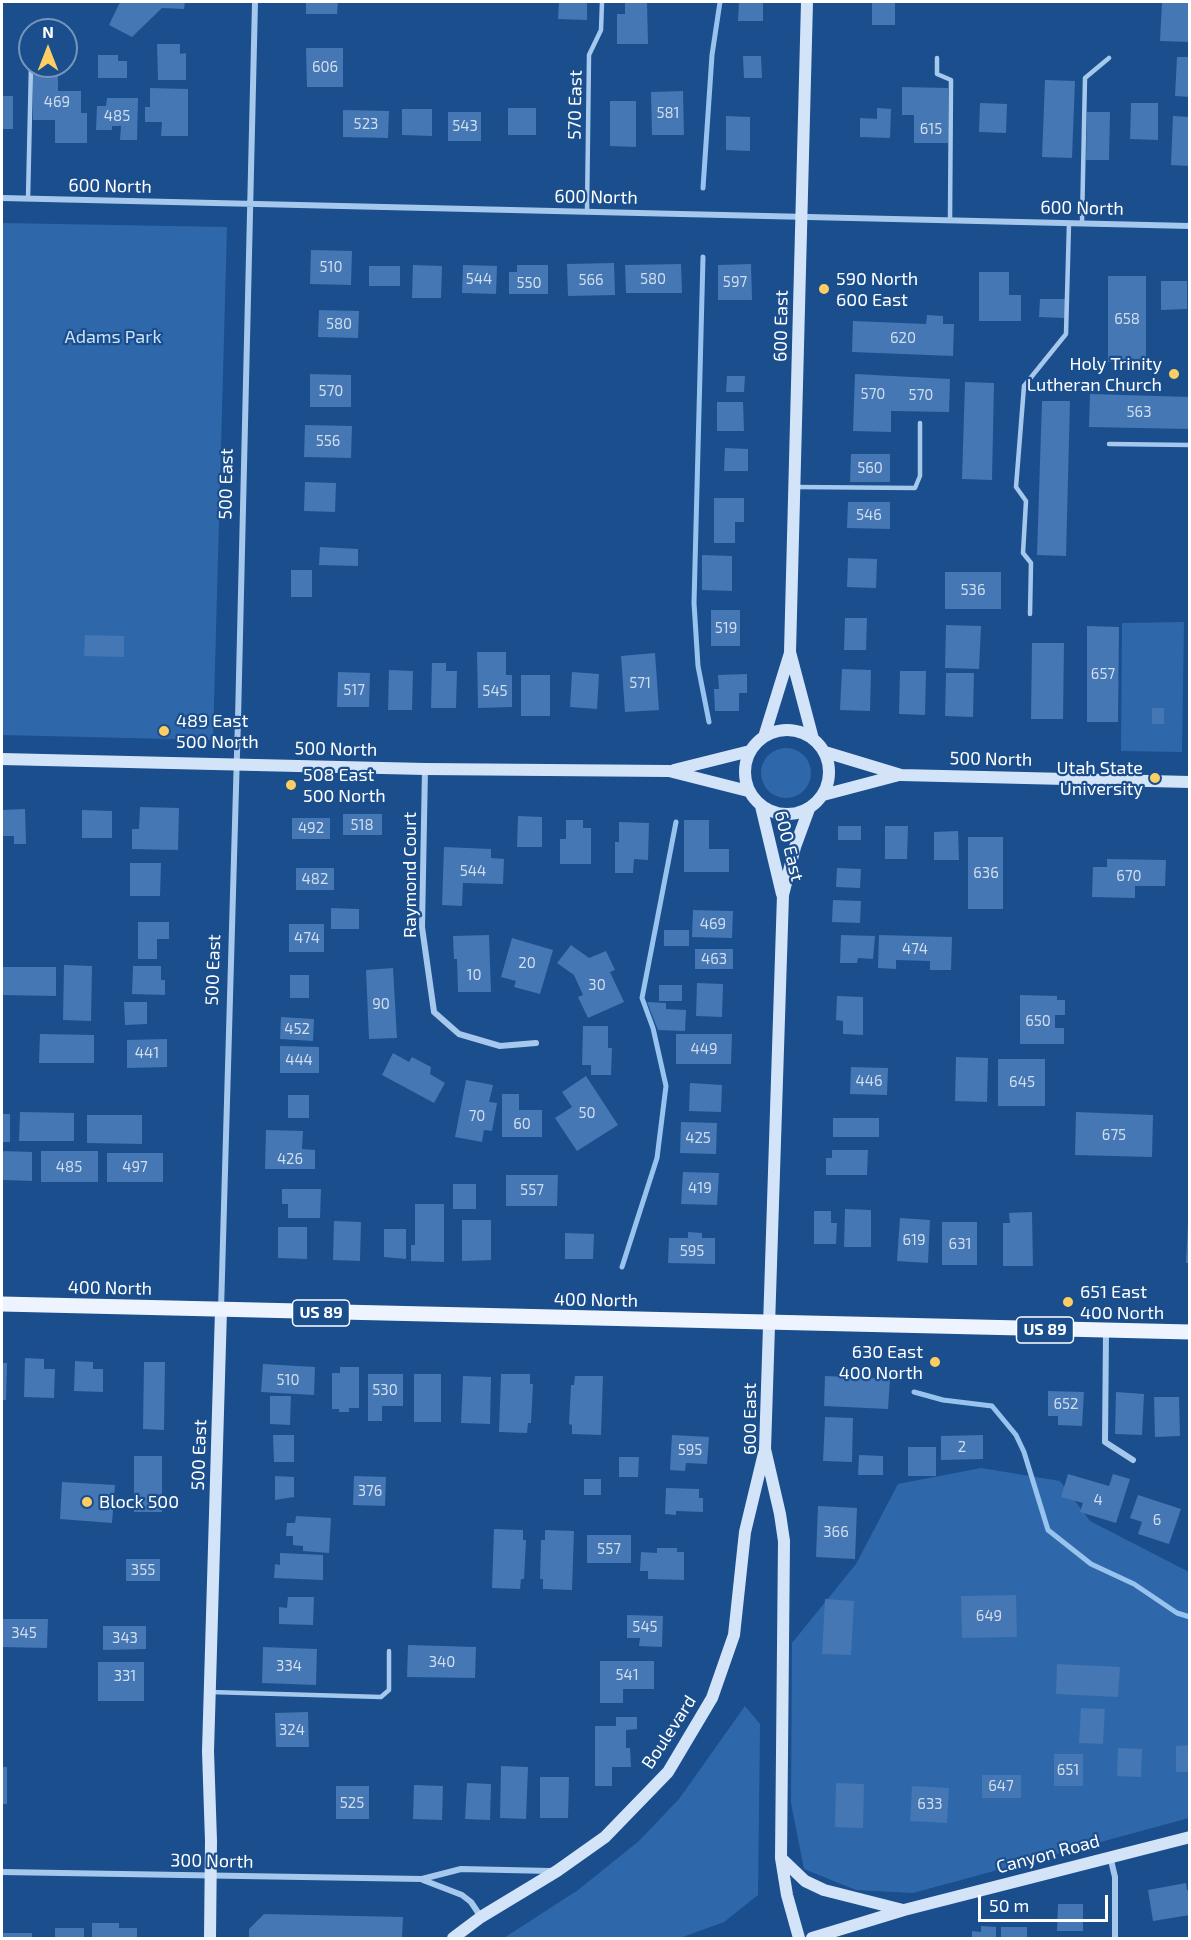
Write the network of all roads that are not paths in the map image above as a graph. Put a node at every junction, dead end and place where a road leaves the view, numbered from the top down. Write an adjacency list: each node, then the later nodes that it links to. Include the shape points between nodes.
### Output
1 (255, 2): 9 (street, 500 East)
2 (602, 2): 10 (lane, 570 East, via 602,30 589,55)
3 (807, 2): 11 (street, 600 East)
4 (937, 58): 12 (lane, via 937,74 951,80)
5 (1109, 58): 14 (lane, via 1085,78)
6 (31, 78): 8 (lane)
7 (2, 198): 8 (street, 600 North)
8 (28, 199): 9 (street, 600 North)
9 (251, 204): 10 (street, 600 North); 27 (street, 500 East)
10 (587, 212): 11 (street, 600 North)
11 (801, 217): 12 (street, 600 North); 19 (street, 600 East)
12 (950, 220): 13 (street, 600 North)
13 (1069, 223): 14 (street, 600 North); 20 (lane, via 1066,334 1024,387 1016,487 1026,501 1023,553 1031,563)
14 (1082, 224): 15 (street, 600 North)
15 (1190, 226)
16 (920, 423): 19 (lane, via 920,476 915,488)
17 (1109, 444): 18 (lane)
18 (1190, 445)
19 (795, 487): 21 (street, 600 East)
20 (1030, 614)
21 (790, 652): 22 (street, 600 East); 23 (street, 600 East)
22 (764, 737): 23 (street, via 794,730); 24 (street)
23 (813, 739): 25 (street)
24 (750, 751): 29 (street, 500 North); 32 (street, via 744,766)
25 (825, 752): 30 (street, 500 North); 33 (street, via 830,771)
26 (2, 759): 27 (street, 500 North)
27 (237, 765): 28 (street, 500 North); 39 (street, 500 East)
28 (425, 769): 29 (street, 500 North); 37 (street, Raymond Court, via 422,927 434,1012 459,1034 500,1046)
29 (669, 771): 32 (street, 500 North)
30 (901, 775): 31 (street, 500 North); 33 (street, 500 North)
31 (1190, 782)
32 (748, 790): 34 (street)
33 (823, 795): 35 (street)
34 (761, 806): 35 (street, via 775,814 789,815); 36 (street, 600 East)
35 (808, 809): 36 (street, 600 East)
36 (783, 895): 40 (street, 600 East)
37 (536, 1043)
38 (2, 1304): 39 (main road, 400 North / US 89)
39 (221, 1310): 40 (main road, 400 North / US 89); 46 (street, 500 East)
40 (769, 1323): 41 (main road, 400 North / US 89); 43 (street, 600 East)
41 (1106, 1331): 42 (main road, 400 North / US 89); 44 (street, via 1105,1442)
42 (1190, 1332)
43 (765, 1449): 49 (street, 600 East, via 784,1541); 50 (street, Boulevard, via 745,1532 734,1635 712,1698 668,1772 605,1837)
44 (1133, 1460)
45 (389, 1651): 46 (lane, via 389,1690 381,1697)
46 (210, 1692): 52 (street, 500 East)
47 (1190, 1837): 48 (street, Canyon Road)
48 (1110, 1856): 54 (street, Canyon Road); 60 (street, via 1115,1877)
49 (781, 1858): 54 (street, via 806,1881 824,1890); 58 (street, 600 East)
50 (557, 1871): 53 (street, 300 North, via 461,1869); 55 (street, Boulevard)
51 (2, 1872): 52 (street, 300 North)
52 (211, 1876): 53 (street, 300 North); 56 (street, 500 East)
53 (423, 1879): 55 (street, 300 North, via 462,1895)
54 (904, 1910): 59 (street, Canyon Road)
55 (481, 1917): 57 (street, Boulevard)
56 (210, 1938)
57 (453, 1938)
58 (799, 1938)
59 (812, 1938)
60 (1115, 1938)

